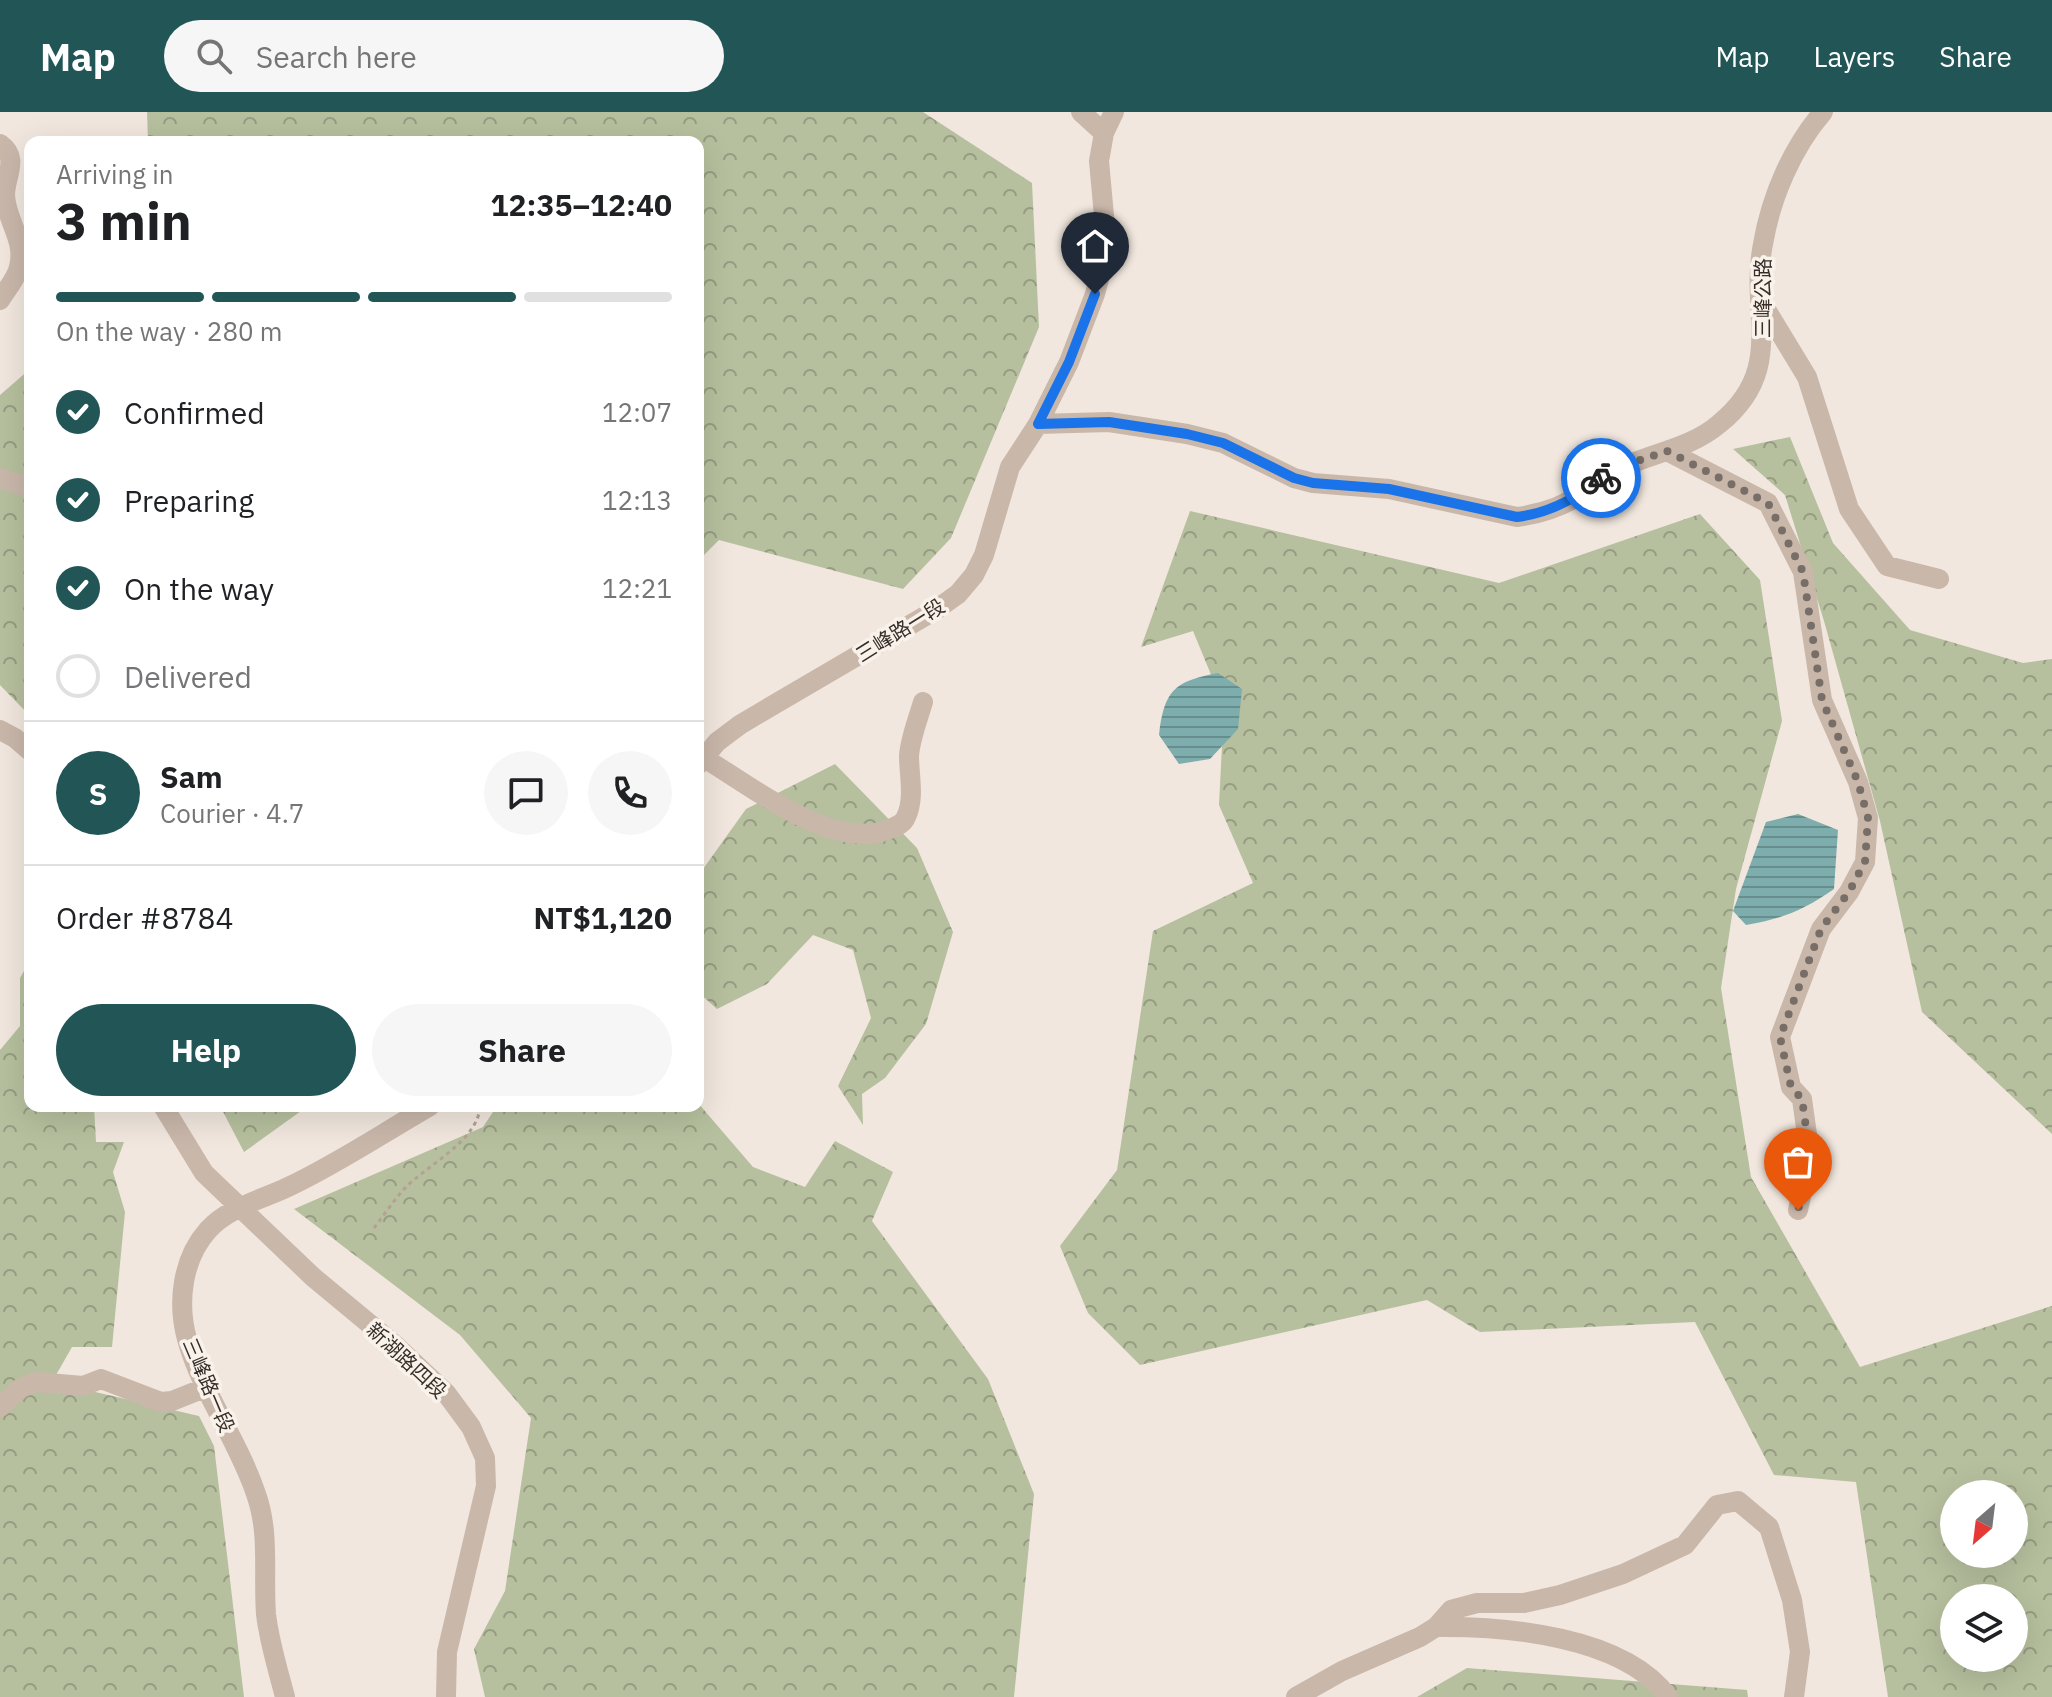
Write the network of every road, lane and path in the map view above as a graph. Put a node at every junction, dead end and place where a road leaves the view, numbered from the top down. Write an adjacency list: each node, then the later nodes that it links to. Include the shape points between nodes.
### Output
1 (1081, 112): 4 (street)
2 (1114, 112): 4 (street)
3 (1823, 112): 7 (street, 三峰公路, via 1775,197 1762,246)
4 (1104, 133): 8 (street, 三峰路一段, via 1099,161 1105,259 1069,362)
5 (0, 144): 6 (street, via 8,149 12,163 5,196 21,243 19,269)
6 (0, 300)
7 (1761, 301): 9 (street, 三峰公路, via 1762,353 1751,387 1718,426); 12 (street, via 1807,377 1849,509 1887,566)
8 (1038, 424): 9 (street, via 1109,422 1187,434 1223,443 1304,480 1389,489 1517,517 1560,506 1605,474); 16 (street, 三峰路一段, via 1010,467 984,555 958,594 741,724)
9 (1667, 451): 22 (street, via 1768,503 1803,572 1822,700 1868,818 1865,862 1821,929 1780,1037 1791,1087 1802,1099 1810,1156)
10 (0, 478): 11 (street)
11 (24, 486)
12 (1939, 579)
13 (923, 702): 17 (street, via 909,753 907,816 902,824 874,834 827,828)
14 (0, 730): 15 (street)
15 (24, 746)
16 (704, 757)
17 (704, 763)
18 (167, 1112): 21 (street, 新湖路四段, via 204,1173)
19 (420, 1112): 21 (street, 三峰路一段, via 306,1178)
20 (479, 1112): 23 (path, via 456,1146 407,1186)
21 (239, 1208): 24 (street, 三峰路一段, via 208,1230 185,1273 181,1293 187,1339); 28 (street, 新湖路四段, via 446,1393 485,1458 486,1486 447,1652)
22 (1798, 1210)
23 (374, 1228)
24 (207, 1387): 25 (street, via 161,1402 101,1379 83,1386 36,1382); 27 (street, 三峰路一段, via 265,1522 266,1617)
25 (0, 1407)
26 (1436, 1627): 29 (street); 30 (street, via 1527,1631 1578,1645 1635,1668); 31 (street, via 1451,1610 1477,1603 1524,1603 1623,1574 1685,1545 1717,1505 1738,1501 1769,1527 1792,1600 1800,1652)
27 (285, 1697)
28 (446, 1697)
29 (1296, 1697)
30 (1668, 1697)
31 (1794, 1697)

